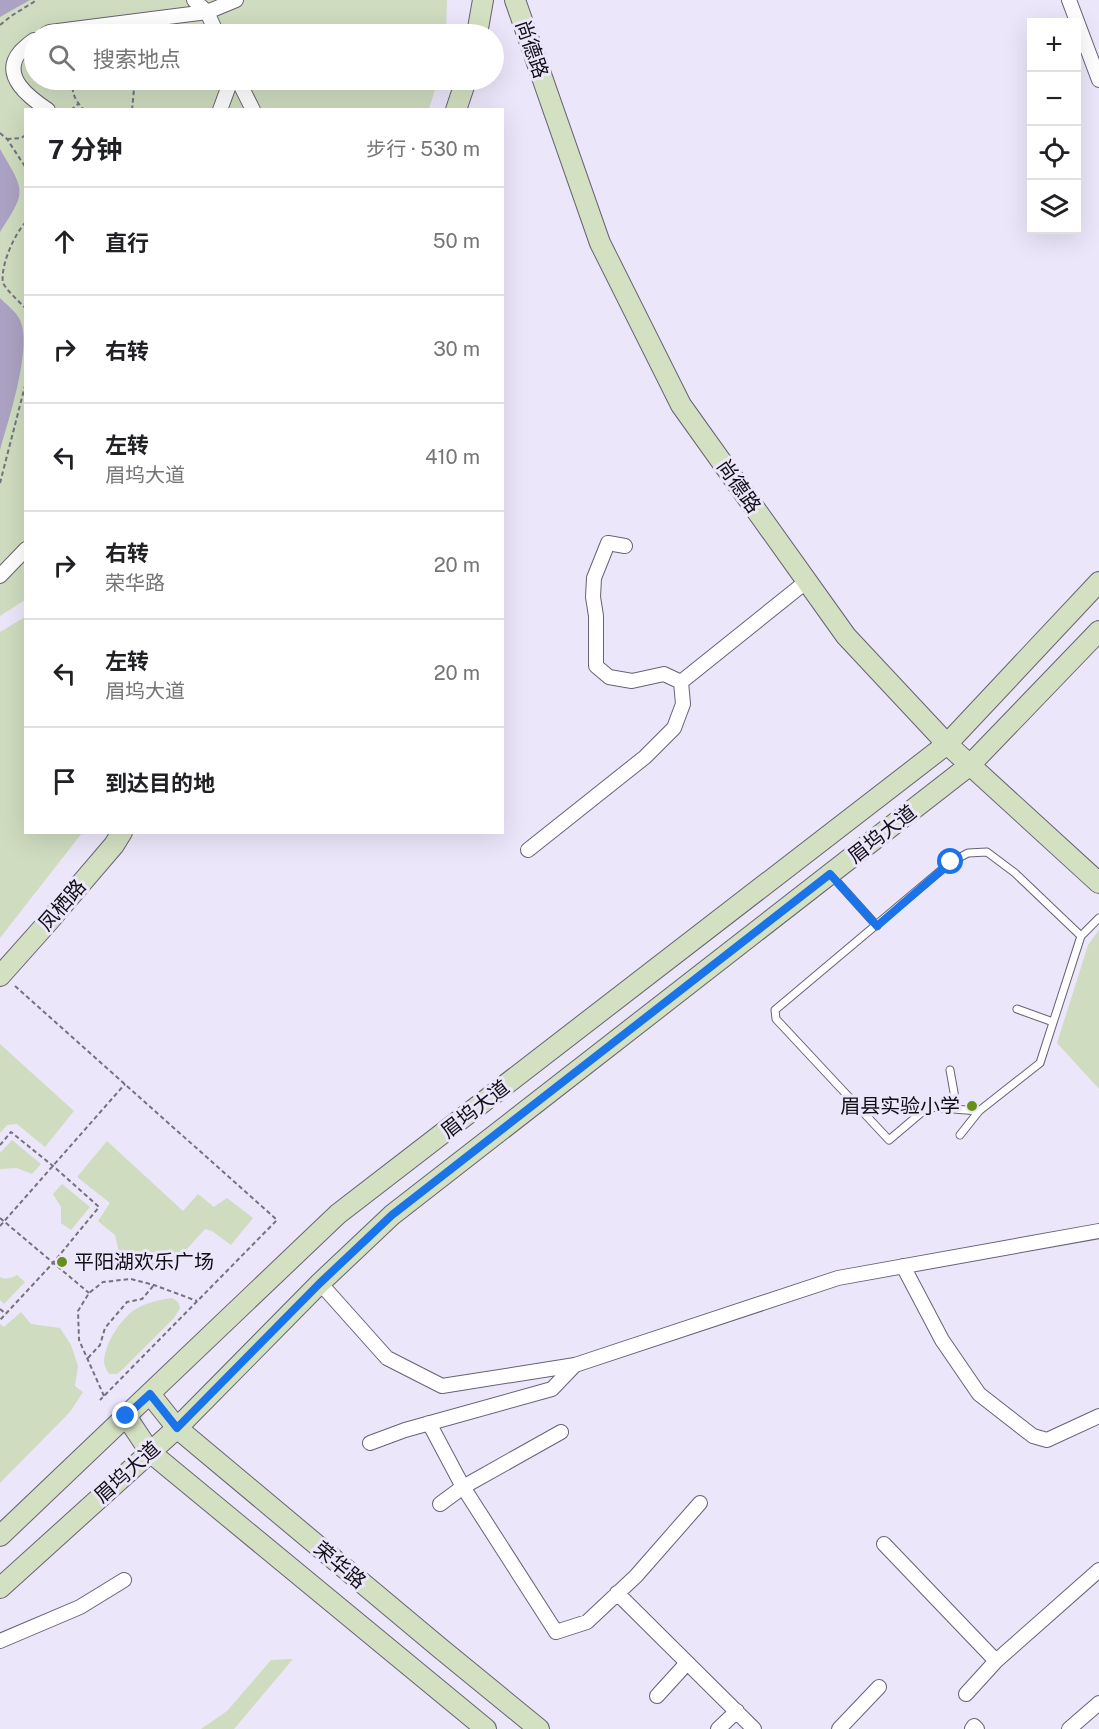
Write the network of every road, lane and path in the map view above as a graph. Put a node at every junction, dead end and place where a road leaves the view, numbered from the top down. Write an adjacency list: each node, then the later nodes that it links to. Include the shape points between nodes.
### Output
1 (37, 0): 11 (path)
2 (194, 0): 7 (street)
3 (236, 0): 7 (street)
4 (483, 0): 10 (main road)
5 (515, 0): 38 (main road, 尚德路, via 600,243 681,405)
6 (1069, 0): 13 (street)
7 (207, 12): 8 (street); 9 (street)
8 (113, 24)
9 (212, 24)
10 (479, 24)
11 (0, 25)
12 (24, 48): 20 (street, via 16,56 14,79)
13 (1099, 80)
14 (72, 90): 19 (path)
15 (134, 90): 23 (path)
16 (227, 90): 24 (street)
17 (243, 90): 25 (street)
18 (463, 90): 26 (main road)
19 (78, 103): 21 (path); 22 (path)
20 (45, 108)
21 (73, 108)
22 (82, 108)
23 (132, 108)
24 (221, 108)
25 (252, 108)
26 (457, 108)
27 (0, 133): 29 (path)
28 (24, 136): 29 (path)
29 (7, 139): 30 (path)
30 (24, 165)
31 (24, 224): 32 (path, via 11,242 1,272 3,283)
32 (24, 307)
33 (24, 390): 34 (path)
34 (0, 483)
35 (625, 546): 41 (street, via 608,543 594,578 596,666 609,677 632,681 664,674)
36 (24, 551): 37 (street)
37 (0, 576)
38 (807, 581): 41 (street); 42 (main road, 尚德路, via 846,636)
39 (1099, 582): 42 (main road, 眉坞大道)
40 (1099, 631): 43 (main road, 眉坞大道)
41 (681, 682): 45 (street, via 683,704 674,728 645,757)
42 (947, 744): 43 (main road, 尚德路); 76 (main road, 眉坞大道, via 338,1214)
43 (970, 765): 46 (main road, 眉坞大道); 47 (main road, 尚德路)
44 (121, 834): 51 (main road, 凤栖路)
45 (528, 850)
46 (830, 874): 49 (lane); 67 (main road, 眉坞大道, via 392,1215)
47 (1099, 883)
48 (1099, 918): 50 (lane)
49 (877, 926): 50 (lane, via 951,862 968,853 987,852); 56 (lane, via 775,1010 776,1019 889,1140 928,1107)
50 (1081, 936): 53 (lane)
51 (1, 975): 55 (path)
52 (1017, 1009): 53 (lane)
53 (1053, 1022): 57 (lane, via 1040,1063)
54 (950, 1070): 56 (lane)
55 (125, 1084): 60 (path); 70 (path, via 277,1220)
56 (957, 1109): 57 (lane)
57 (979, 1111): 58 (lane)
58 (960, 1135)
59 (0, 1145): 60 (path, via 12,1132)
60 (53, 1166): 62 (path); 65 (path, via 99,1207)
61 (0, 1218): 62 (path)
62 (4, 1221): 63 (path); 65 (path)
63 (0, 1226)
64 (1099, 1231): 66 (street)
65 (53, 1263): 69 (path); 72 (path)
66 (903, 1266): 75 (street, via 838,1278); 80 (street, via 942,1340 979,1394 1033,1436 1047,1440)
67 (320, 1283): 75 (street, via 387,1358 442,1386); 82 (main road, 眉坞大道)
68 (154, 1285): 69 (path, via 131,1279 103,1282); 70 (path); 74 (path, via 142,1299 126,1302 105,1328 100,1345)
69 (89, 1293): 74 (path, via 78,1311 79,1340)
70 (197, 1302): 77 (path)
71 (0, 1309): 72 (path)
72 (6, 1314): 73 (path)
73 (0, 1320)
74 (88, 1359): 77 (path)
75 (575, 1365): 81 (street, via 552,1389)
76 (150, 1394): 79 (main road, 眉坞大道); 82 (main road, 荣华路)
77 (104, 1396): 78 (path)
78 (100, 1400)
79 (126, 1416): 85 (main road, 荣华路); 89 (main road, 眉坞大道)
80 (1099, 1416)
81 (429, 1423): 84 (street); 86 (street)
82 (177, 1428): 85 (main road, 眉坞大道); 104 (main road, 荣华路)
83 (561, 1432): 86 (street)
84 (370, 1443)
85 (150, 1452): 93 (main road, 眉坞大道); 103 (main road, 荣华路)
86 (463, 1487): 88 (street); 94 (street, via 556,1632 587,1622)
87 (700, 1503): 94 (street)
88 (440, 1504)
89 (0, 1536)
90 (884, 1544): 96 (street)
91 (1099, 1570): 96 (street)
92 (124, 1580): 95 (street, via 80,1607)
93 (0, 1588)
94 (617, 1593): 97 (street)
95 (0, 1641)
96 (996, 1661): 99 (street)
97 (687, 1663): 100 (street); 102 (street)
98 (879, 1687): 107 (street)
99 (966, 1694)
100 (657, 1696)
101 (1099, 1703): 110 (street)
102 (737, 1712): 105 (street); 106 (street)
103 (486, 1729)
104 (539, 1729)
105 (718, 1729)
106 (754, 1729)
107 (839, 1729)
108 (972, 1729): 109 (street)
109 (977, 1729)
110 (1069, 1729)

